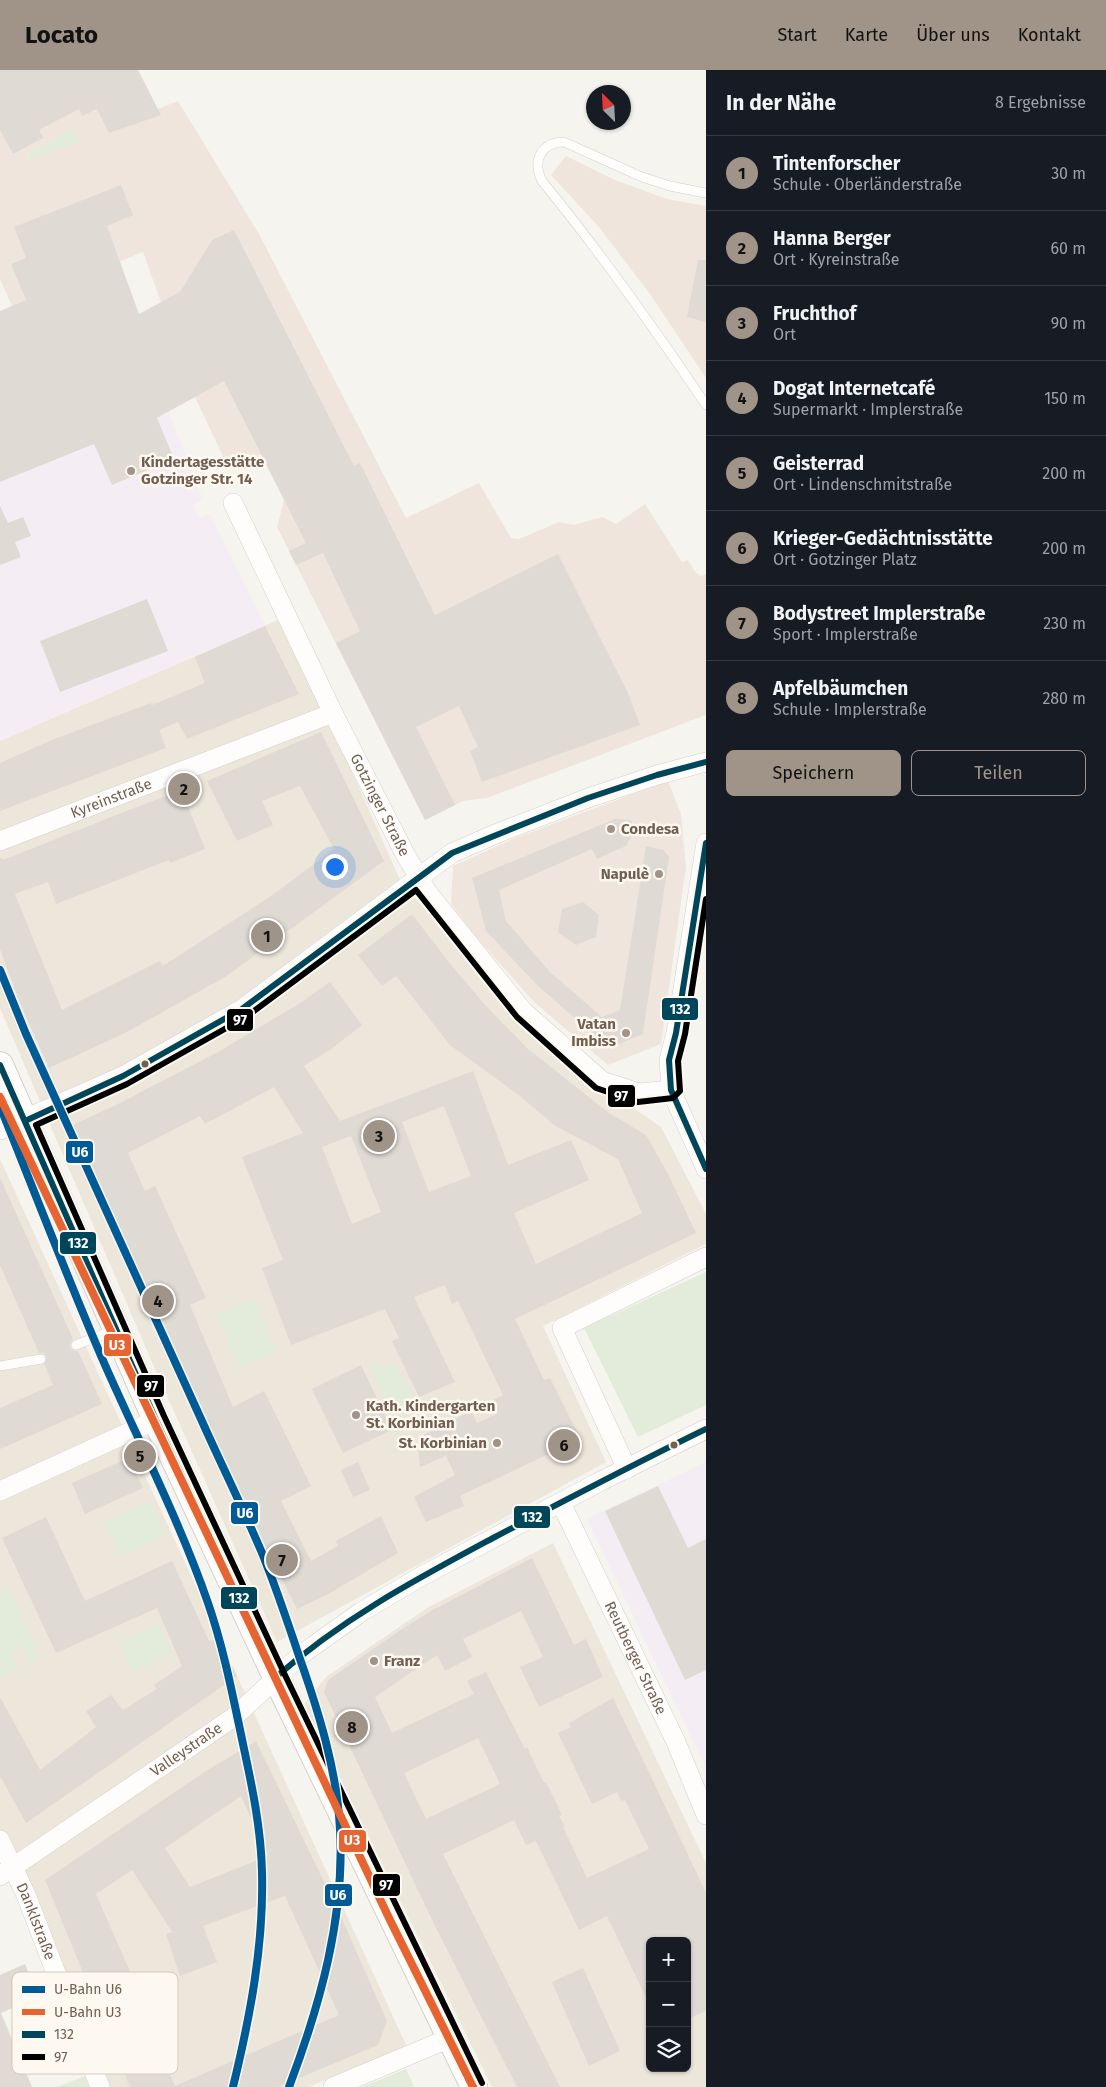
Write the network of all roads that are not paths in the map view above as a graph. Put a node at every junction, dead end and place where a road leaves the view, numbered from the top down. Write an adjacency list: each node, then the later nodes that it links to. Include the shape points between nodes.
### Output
1 (706, 193): 2 (lane, via 642,176 564,142 548,146 537,161 542,181 638,304)
2 (706, 405)
3 (232, 503): 4 (street, Gotzinger Straße)
4 (333, 713): 6 (street, Kyreinstraße); 8 (street, Gotzinger Straße)
5 (706, 762): 8 (street, via 588,798 498,832 452,853)
6 (0, 841)
7 (706, 843): 10 (street, via 669,1060)
8 (418, 878): 10 (street, Gotzinger Straße, via 523,1011 602,1081 639,1093); 11 (street, via 242,1009 123,1076)
9 (0, 1065): 11 (main road)
10 (671, 1090): 12 (street)
11 (10, 1126): 14 (main road)
12 (706, 1169)
13 (706, 1257): 20 (street, via 562,1328)
14 (116, 1329): 15 (lane); 18 (main road)
15 (76, 1345)
16 (42, 1359): 17 (lane)
17 (0, 1366)
18 (156, 1420): 21 (street); 23 (main road)
19 (706, 1429): 20 (street, Valleystraße)
20 (627, 1468): 22 (street, Valleystraße)
21 (0, 1491)
22 (561, 1503): 23 (street, Valleystraße, via 428,1572 360,1612 321,1639); 24 (street, Reutberger Straße, via 676,1742)
23 (276, 1677): 26 (street, Valleystraße, via 234,1717); 28 (main road)
24 (706, 1815)
25 (0, 1840): 26 (street, Danklstraße)
26 (7, 1871): 27 (street, Danklstraße)
27 (56, 1972)
28 (450, 2038): 31 (street); 32 (main road)
29 (95, 2074): 30 (street, Danklstraße)
30 (100, 2087)
31 (333, 2087)
32 (474, 2087)

